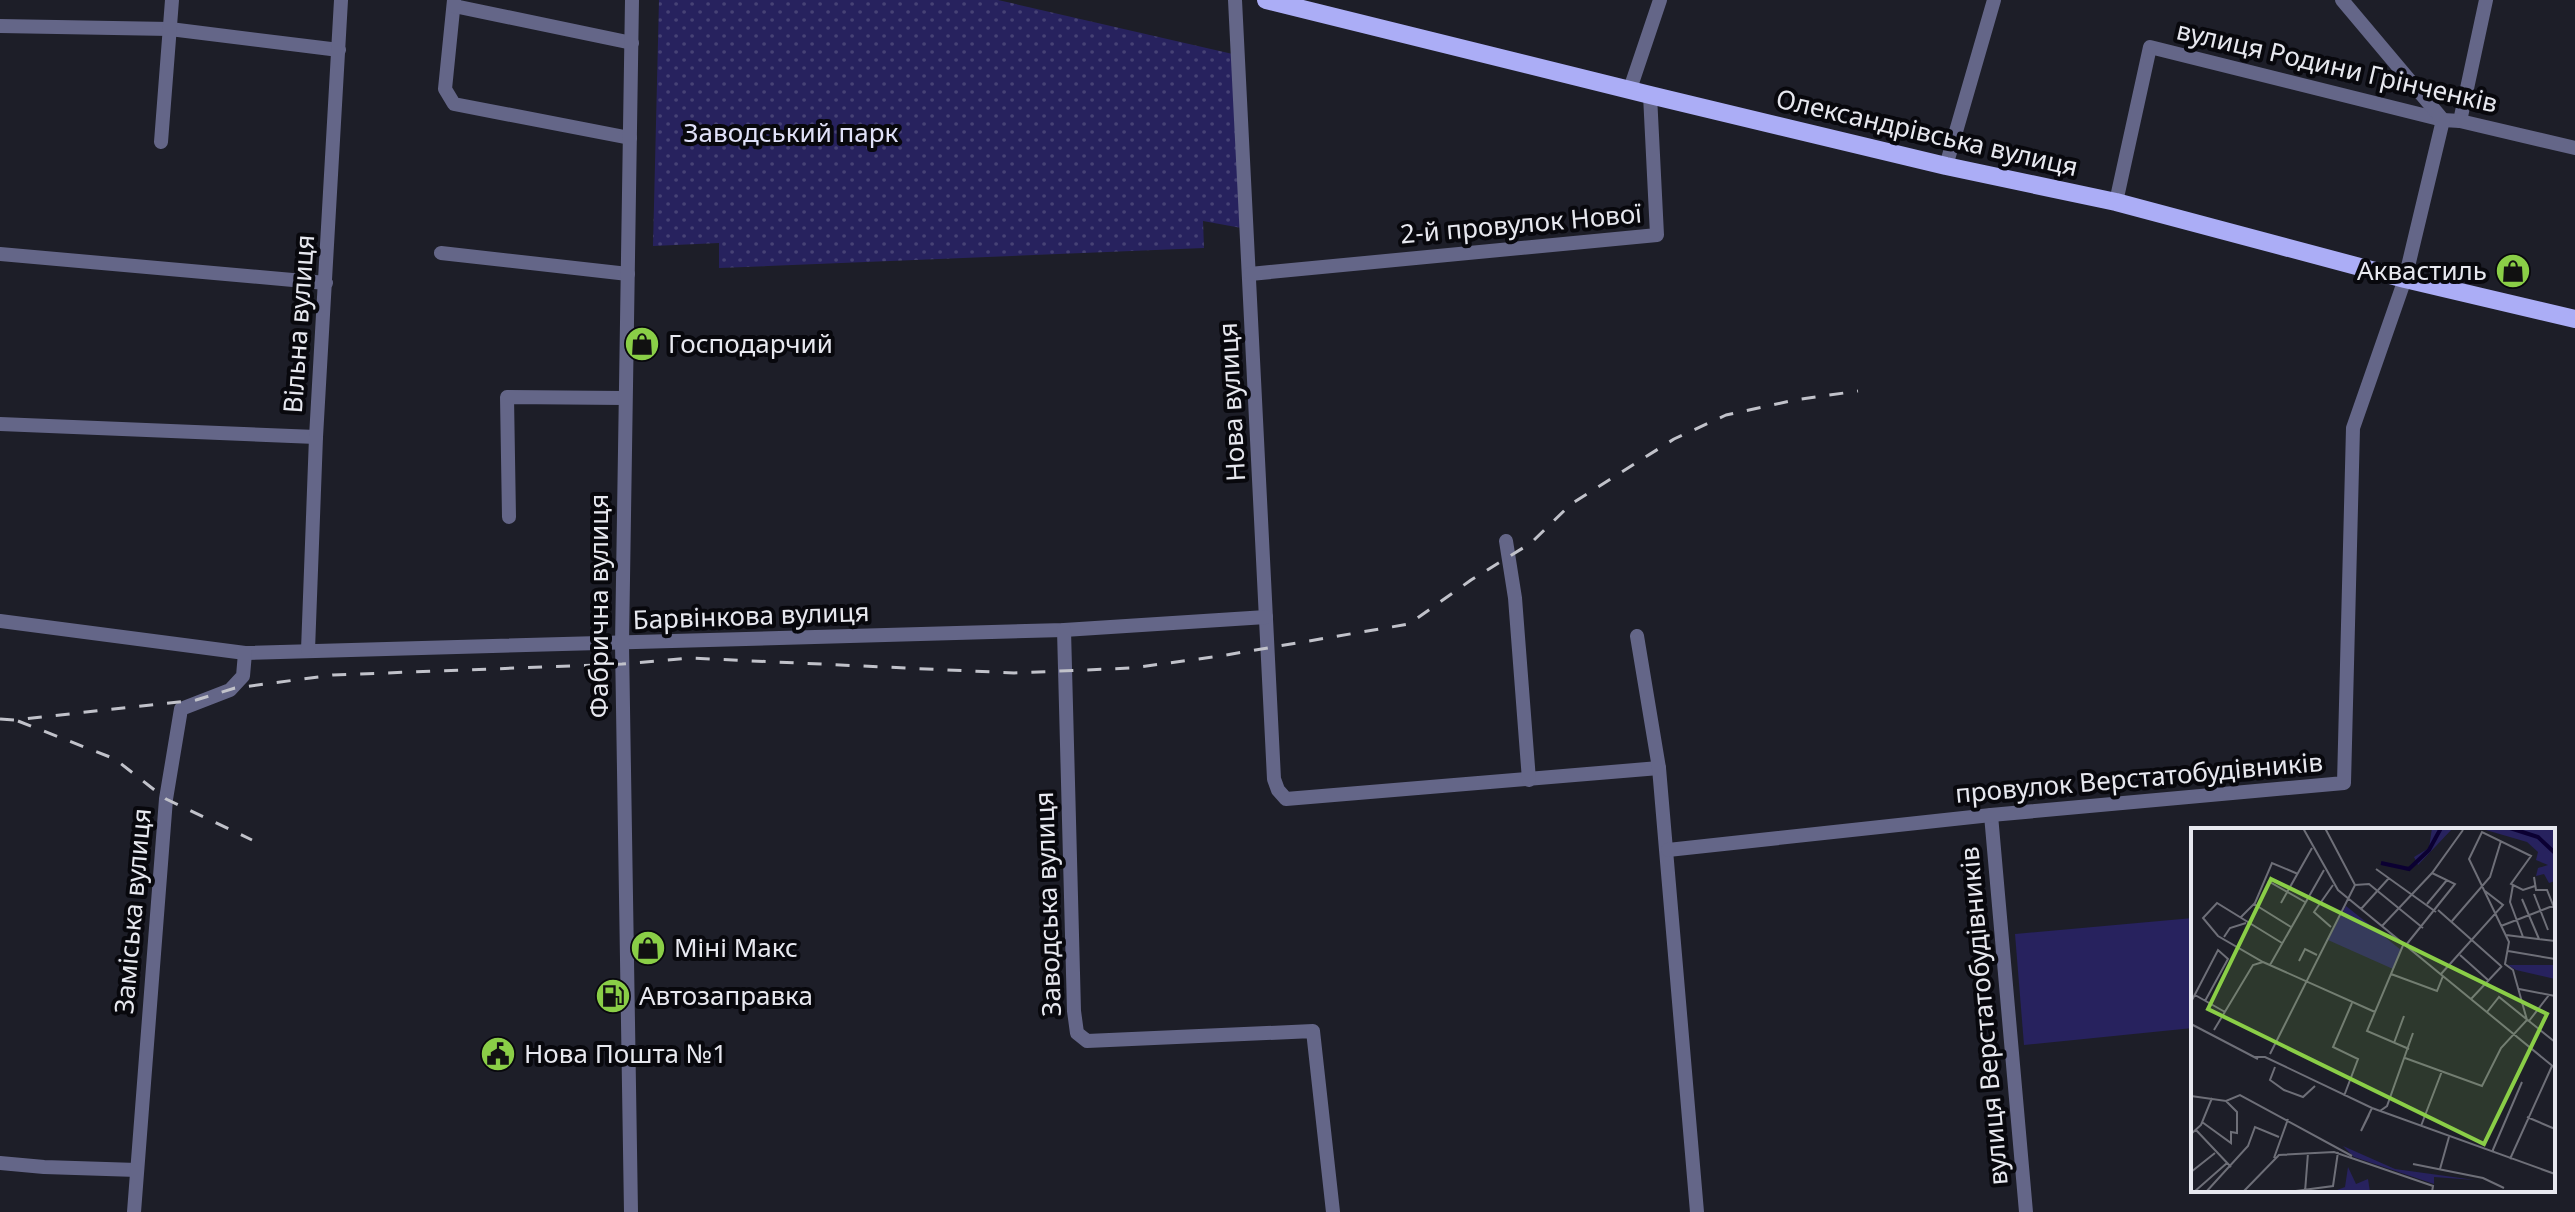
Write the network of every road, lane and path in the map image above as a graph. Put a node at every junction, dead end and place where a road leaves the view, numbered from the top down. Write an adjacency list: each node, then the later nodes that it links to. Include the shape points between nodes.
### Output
1 (172, 0): 12 (street)
2 (341, 0): 14 (street, Вільна вулиця)
3 (632, 0): 13 (street, Фабрична вулиця)
4 (1235, 0): 27 (street, Нова вулиця)
5 (1266, 0): 15 (main road, Олександрівська вулиця)
6 (1660, 0): 15 (street)
7 (1994, 0): 22 (street)
8 (2342, 0): 17 (street)
9 (2486, 0): 18 (street)
10 (454, 3): 13 (street); 19 (street, via 445,89 454,104)
11 (0, 26): 12 (street)
12 (170, 29): 14 (street); 20 (street)
13 (632, 43): 19 (street, Фабрична вулиця)
14 (339, 50): 29 (street, Вільна вулиця)
15 (1630, 89): 16 (main road, Олександрівська вулиця)
16 (1650, 95): 22 (main road, Олександрівська вулиця); 27 (street, 2-й провулок Нової, via 1657,235)
17 (2443, 120): 18 (street, вулиця Родини Грінченків); 23 (street, вулиця Родини Грінченків, via 2150,47); 28 (street)
18 (2460, 121): 21 (street, вулиця Родини Грінченків)
19 (630, 138): 26 (street, Фабрична вулиця)
20 (161, 142)
21 (2575, 148)
22 (1946, 166): 23 (main road, Олександрівська вулиця)
23 (2116, 202): 28 (main road, Олександрівська вулиця)
24 (441, 253): 26 (street)
25 (0, 254): 29 (street)
26 (628, 274): 31 (street, Фабрична вулиця)
27 (1250, 274): 36 (street, Нова вулиця)
28 (2405, 279): 30 (main road, Олександрівська вулиця); 45 (street, провулок Верстатобудівників, via 2353,428 2344,783)
29 (326, 283): 33 (street, Вільна вулиця)
30 (2575, 319)
31 (624, 398): 34 (street, via 507,397); 40 (street, Фабрична вулиця)
32 (0, 424): 33 (street)
33 (316, 437): 41 (street, Вільна вулиця)
34 (509, 517)
35 (1506, 541): 44 (street)
36 (1266, 617): 38 (street, Барвінкова вулиця); 44 (street, Нова вулиця, via 1274,779 1286,799)
37 (0, 621): 42 (street, Барвінкова вулиця)
38 (1064, 630): 40 (street, Барвінкова вулиця); 51 (street, Заводська вулиця, via 1077,1033 1087,1041 1313,1031)
39 (1637, 636): 43 (street)
40 (622, 644): 41 (street, Барвінкова вулиця); 50 (street, Фабрична вулиця)
41 (308, 650): 42 (street, Барвінкова вулиця)
42 (245, 653): 48 (street, Заміська вулиця, via 243,676 230,690 181,709 166,799)
43 (1659, 768): 44 (street); 46 (street)
44 (1529, 780)
45 (1991, 815): 46 (street, провулок Верстатобудівників); 53 (street, вулиця Верстатобудівників)
46 (1668, 850): 52 (street)
47 (0, 1163): 48 (street)
48 (137, 1170): 49 (street, Заміська вулиця)
49 (134, 1212)
50 (631, 1212)
51 (1333, 1212)
52 (1697, 1212)
53 (2026, 1212)

